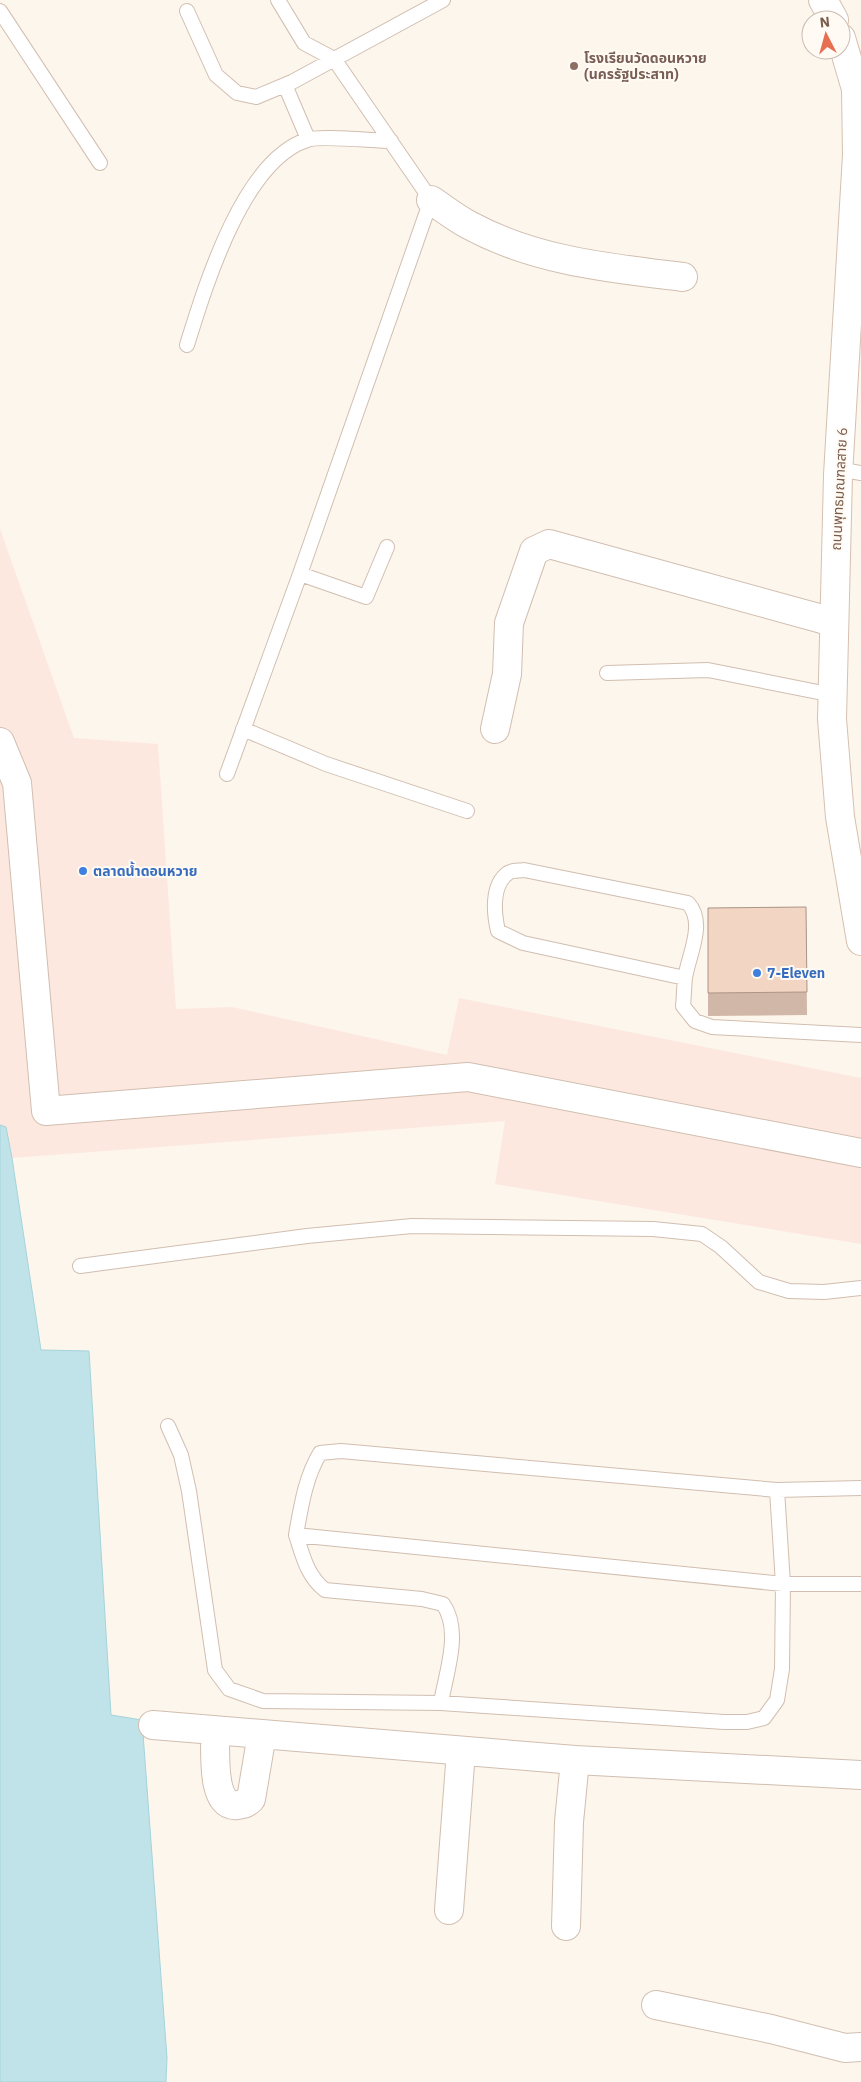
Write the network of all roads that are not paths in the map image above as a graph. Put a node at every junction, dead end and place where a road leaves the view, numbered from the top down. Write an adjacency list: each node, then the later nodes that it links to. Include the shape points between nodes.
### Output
1 (278, 0): 5 (lane, via 304,43)
2 (443, 0): 5 (lane)
3 (0, 11): 10 (lane)
4 (187, 11): 7 (lane, via 216,75 237,93 256,98)
5 (334, 59): 7 (lane); 9 (lane)
6 (847, 60): 14 (street, ถนนพุทธมณฑลสาย 6, via 856,89 857,156)
7 (285, 85): 8 (lane)
8 (308, 139): 9 (lane); 13 (lane, via 283,152 246,196 210,272)
9 (391, 141): 11 (lane)
10 (100, 163)
11 (431, 200): 12 (street, via 470,225 527,249 593,266); 16 (lane)
12 (683, 277)
13 (186, 345)
14 (850, 471): 17 (street, ถนนพุทธมณฑลสาย 6)
15 (387, 548): 16 (lane, via 366,597)
16 (300, 574): 20 (lane)
17 (832, 622): 19 (street, ถนนพุทธมณฑลสาย 6); 21 (street, via 549,544 534,551 509,623 507,674)
18 (607, 673): 19 (lane, via 708,670)
19 (833, 695): 25 (street, ถนนพุทธมณฑลสาย 6, via 840,817)
20 (243, 729): 23 (lane); 24 (lane, via 326,764)
21 (495, 729)
22 (0, 742): 28 (street, via 17,783 46,1111 468,1077)
23 (228, 774)
24 (467, 811)
25 (861, 941)
26 (686, 978): 26 (lane, via 509,938 498,931 496,922 499,882 509,872 524,870 688,903 695,911 696,931); 27 (lane, via 683,1006 695,1021 712,1027)
27 (861, 1035)
28 (861, 1153)
29 (80, 1266): 30 (lane, via 307,1236 412,1226 653,1230 702,1234 759,1282 788,1291)
30 (861, 1288)
31 (168, 1426): 37 (lane, via 181,1456 188,1491 215,1670 229,1689 263,1701)
32 (861, 1488): 33 (lane)
33 (777, 1490): 34 (lane, via 340,1451 320,1453 311,1468); 35 (lane)
34 (296, 1535): 35 (lane); 37 (lane, via 305,1566 315,1582 325,1590 422,1599 442,1604 449,1612 453,1633)
35 (783, 1584): 36 (lane); 37 (lane, via 782,1670 776,1700 764,1718 724,1722)
36 (861, 1584)
37 (441, 1703)
38 (153, 1725): 39 (street)
39 (215, 1730): 40 (street); 40 (street, via 217,1786 223,1801 230,1806 245,1804 251,1799)
40 (262, 1734): 41 (street)
41 (461, 1751): 42 (street); 44 (street)
42 (575, 1760): 43 (street); 45 (street, via 569,1822)
43 (861, 1775)
44 (449, 1910)
45 (566, 1926)
46 (656, 2005): 47 (street, via 845,2048)
47 (861, 2047)

